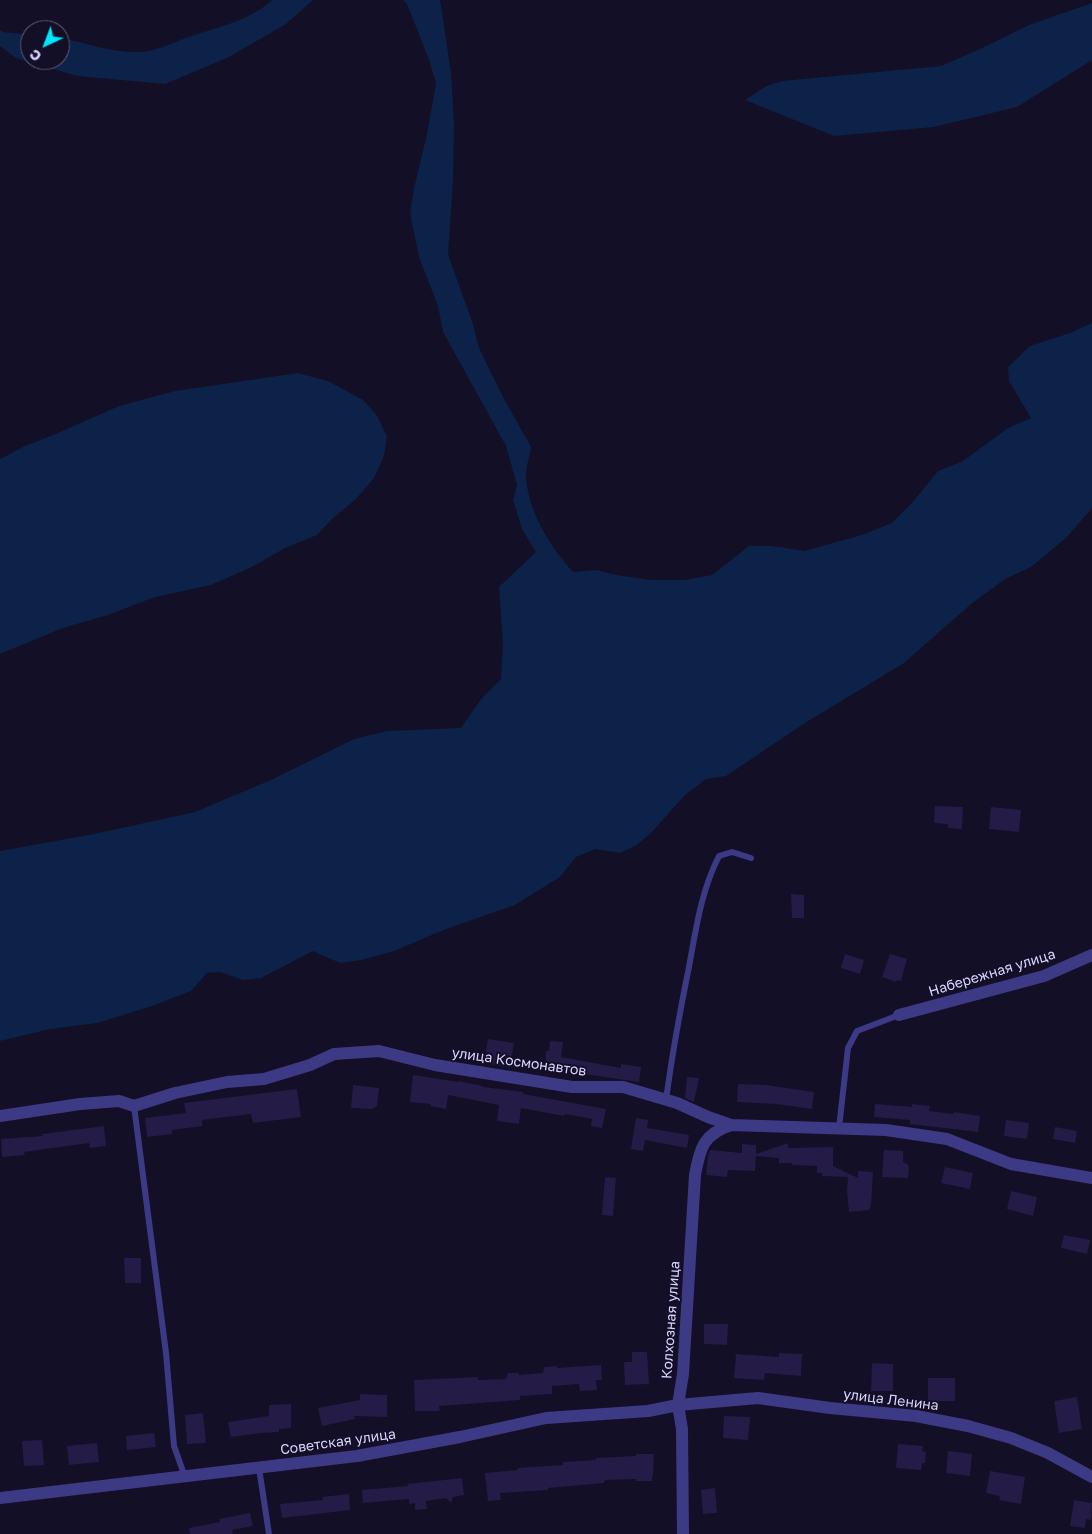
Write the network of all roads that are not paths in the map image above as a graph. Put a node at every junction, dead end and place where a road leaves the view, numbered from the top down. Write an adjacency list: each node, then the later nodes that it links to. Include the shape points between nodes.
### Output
1 (751, 858): 4 (lane, via 732,852 719,856 710,874 701,902)
2 (1092, 955): 3 (street, Набережная улица, via 1044,976)
3 (899, 1015): 8 (lane, via 857,1031 852,1040 848,1048)
4 (666, 1100): 5 (street, улица Космонавтов, via 624,1087 572,1087 435,1065 379,1051 334,1054 264,1080 227,1082); 7 (street, улица Космонавтов)
5 (134, 1106): 6 (street, улица Космонавтов, via 119,1101); 12 (lane, via 174,1446)
6 (0, 1116)
7 (731, 1125): 8 (street, улица Космонавтов); 10 (street, Колхозная улица, via 717,1130 704,1141 698,1154 683,1374)
8 (839, 1128): 9 (street, улица Космонавтов, via 886,1130 947,1139 1011,1164)
9 (1092, 1178)
10 (678, 1405): 11 (street, Советская улица, via 648,1411 546,1418 366,1455); 13 (street, улица Ленина, via 758,1398 916,1416 1011,1438 1048,1453); 16 (street, Колхозная улица, via 682,1430)
11 (259, 1468): 12 (street, Советская улица); 15 (lane)
12 (185, 1477): 14 (street, Советская улица)
13 (1092, 1477)
14 (0, 1498)
15 (269, 1534)
16 (683, 1534)

